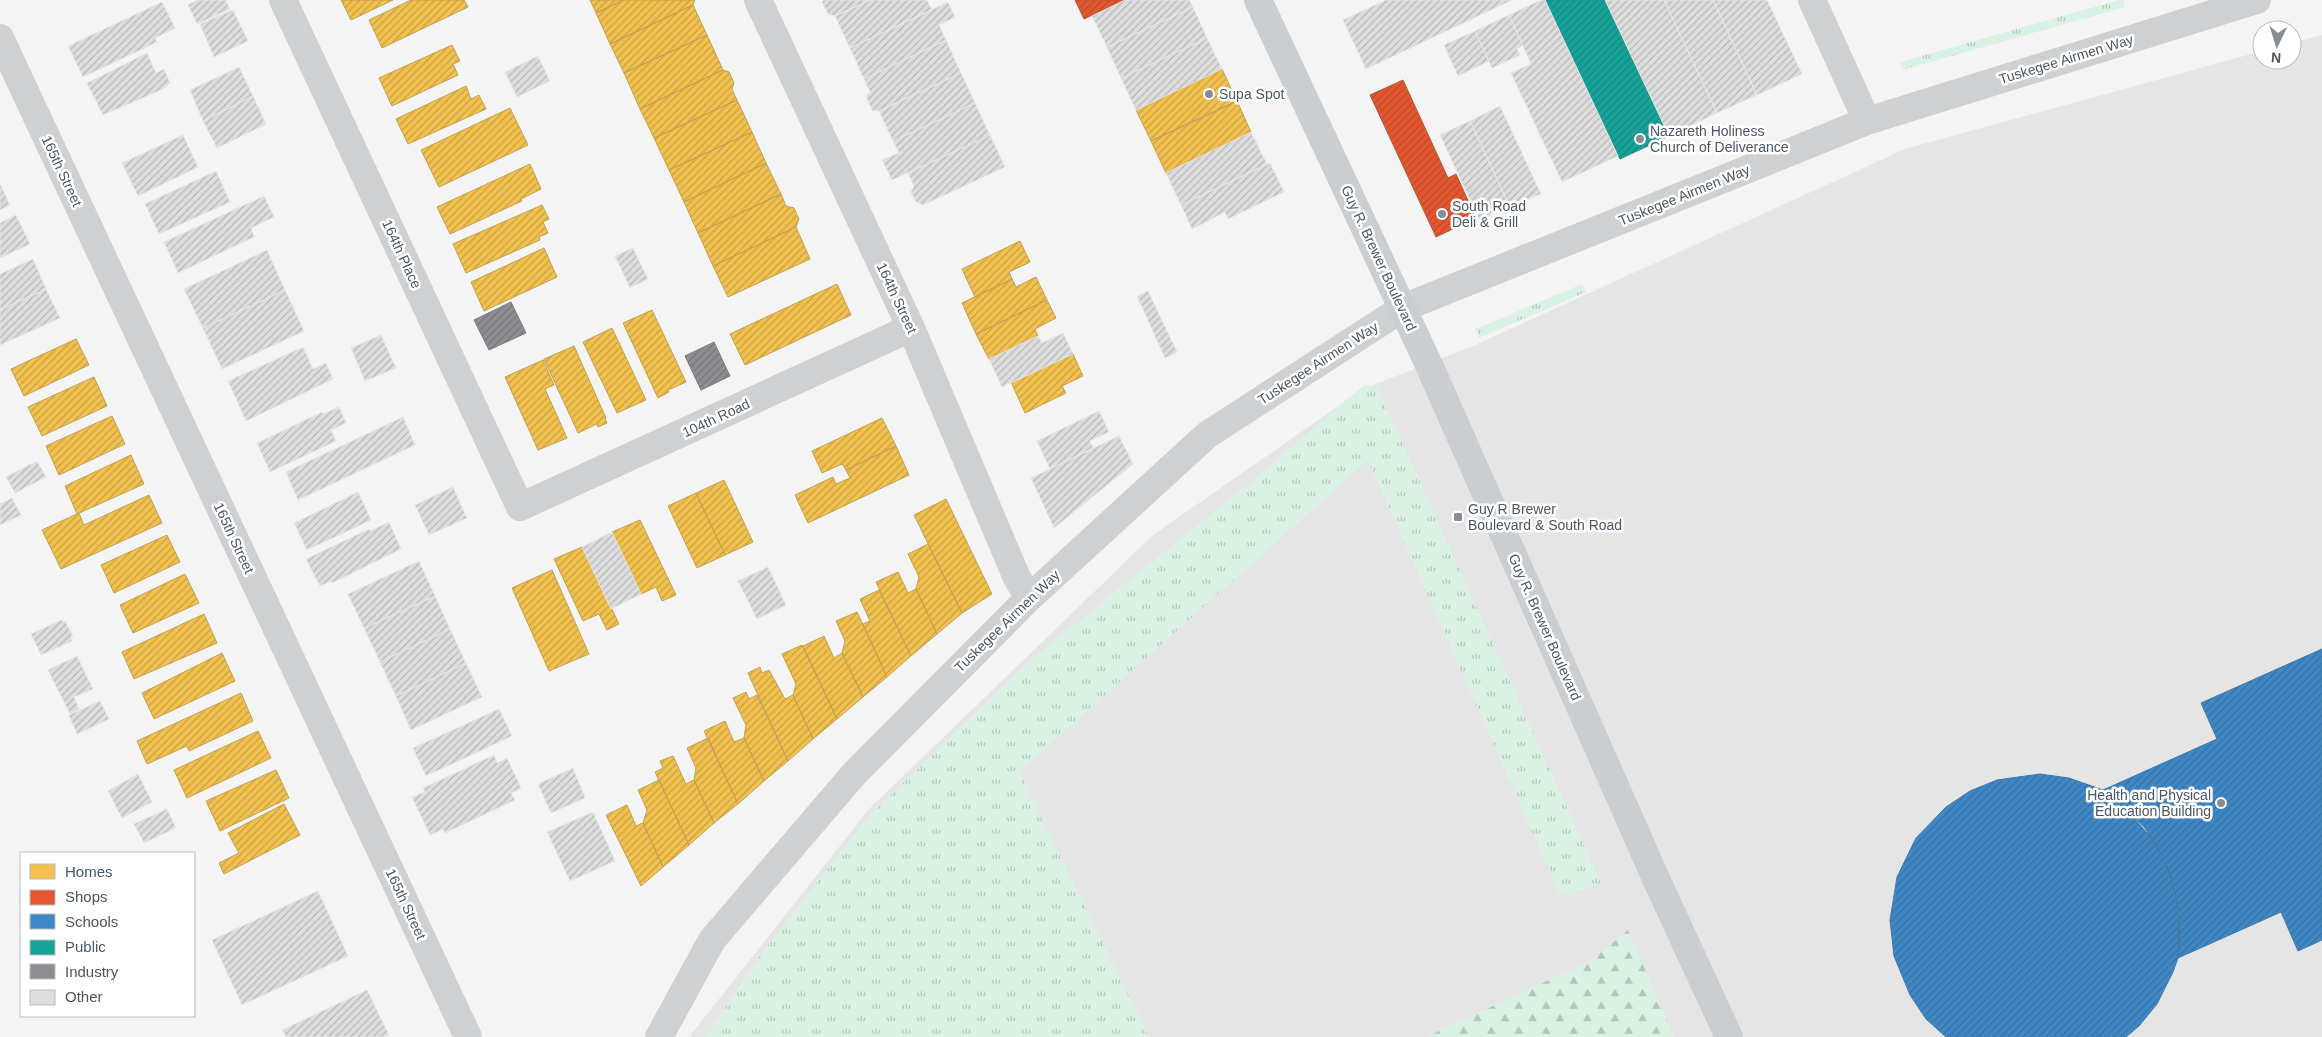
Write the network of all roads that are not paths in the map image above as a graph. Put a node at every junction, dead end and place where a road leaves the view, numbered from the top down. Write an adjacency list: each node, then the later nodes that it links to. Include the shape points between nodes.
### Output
1 (283, 0): 10 (street, 164th Place)
2 (758, 0): 9 (street, 164th Street)
3 (1258, 0): 8 (main road, Guy R. Brewer Boulevard)
4 (1812, 0): 7 (street)
5 (2257, 0): 7 (street, Tuskegee Airmen Way)
6 (0, 38): 12 (street, 165th Street)
7 (1867, 121): 8 (street, Tuskegee Airmen Way)
8 (1403, 308): 11 (street, Tuskegee Airmen Way, via 1207,435); 14 (main road, Guy R. Brewer Boulevard)
9 (911, 328): 10 (street, 104th Road); 11 (street, 164th Street, via 1017,578)
10 (520, 508)
11 (1029, 598): 13 (street, Tuskegee Airmen Way, via 854,774 712,940)
12 (468, 1037)
13 (659, 1037)
14 (1729, 1037)

